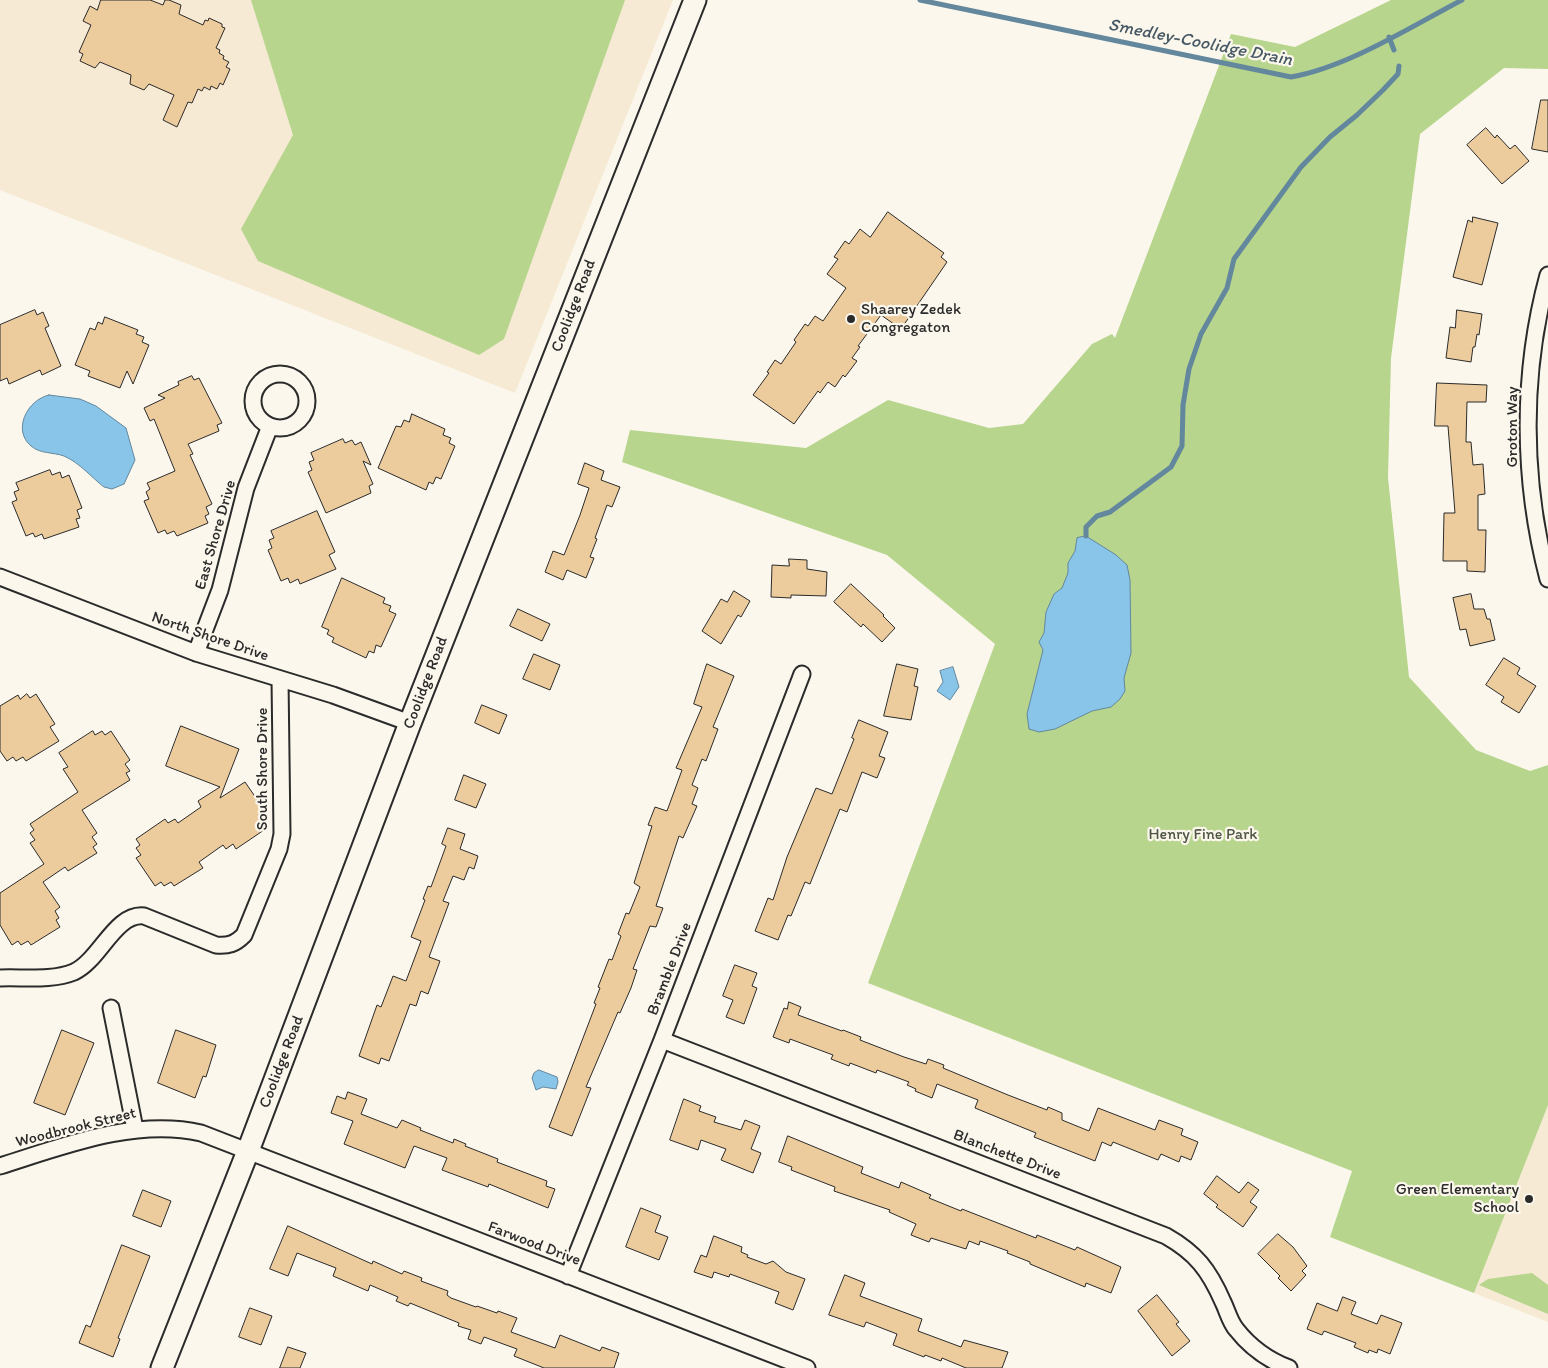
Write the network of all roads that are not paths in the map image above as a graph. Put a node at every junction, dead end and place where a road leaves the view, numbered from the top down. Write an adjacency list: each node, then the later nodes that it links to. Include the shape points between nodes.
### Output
1 (695, 0): 9 (street, Coolidge Road)
2 (1548, 275): 5 (street, Groton Way, via 1534,339 1527,425 1530,482 1540,550)
3 (270, 426): 6 (street, East Shore Drive, via 246,488 220,590)
4 (0, 577): 6 (street, North Shore Drive)
5 (1548, 579)
6 (196, 653): 8 (street, North Shore Drive)
7 (802, 674): 12 (street, Bramble Drive)
8 (280, 679): 9 (street, North Shore Drive); 10 (street, South Shore Drive, via 282,834 244,935 236,943 216,945 135,915 127,918 75,971 39,977)
9 (410, 723): 14 (street, Coolidge Road)
10 (0, 978)
11 (111, 1008): 13 (street)
12 (662, 1040): 16 (street, Bramble Drive); 19 (street, Blanchette Drive, via 1166,1236 1188,1248 1206,1269 1235,1328 1252,1346)
13 (135, 1129): 14 (street, Woodbrook Street, via 184,1129); 15 (street, Woodbrook Street)
14 (248, 1152): 16 (street, Farwood Drive); 17 (street, Coolidge Road)
15 (0, 1166)
16 (568, 1276): 18 (street, Farwood Drive)
17 (162, 1368)
18 (807, 1368)
19 (1289, 1368)

